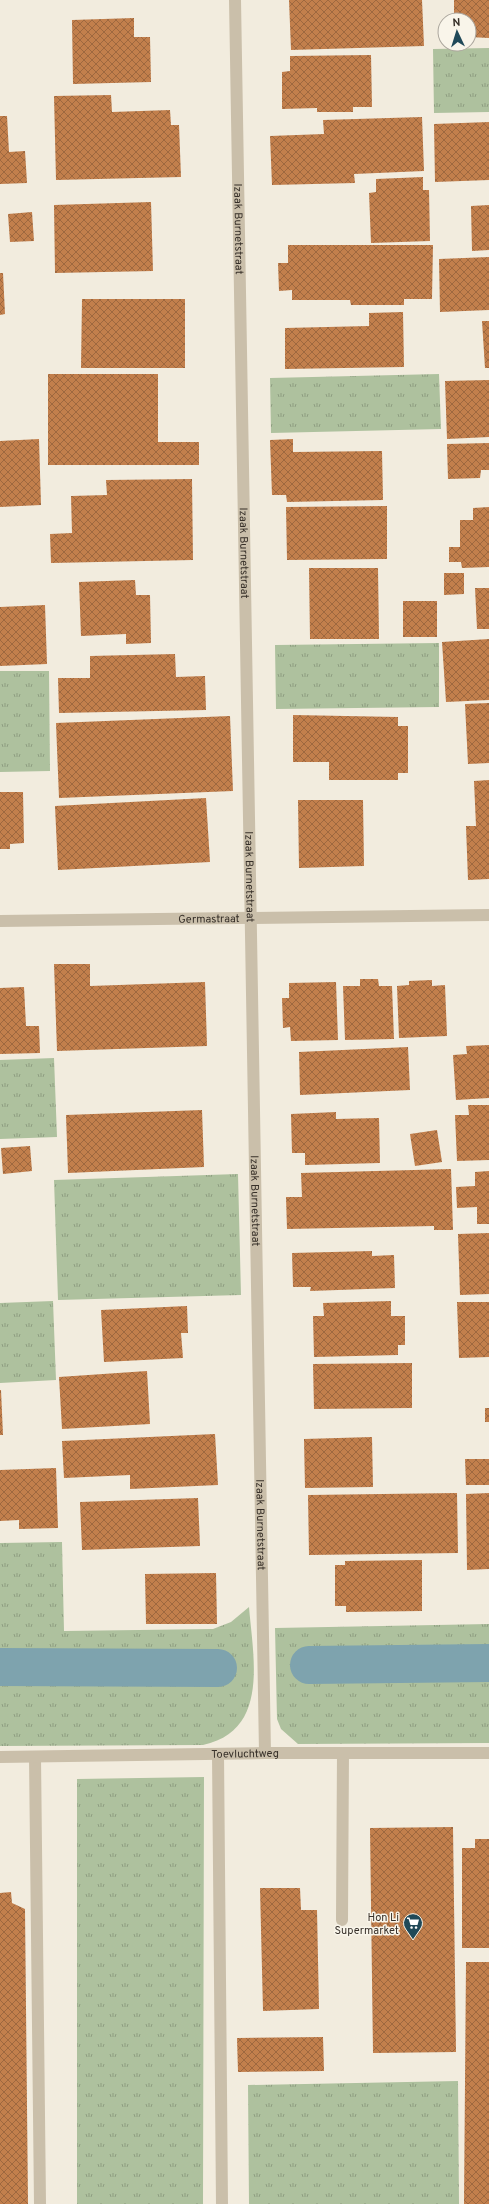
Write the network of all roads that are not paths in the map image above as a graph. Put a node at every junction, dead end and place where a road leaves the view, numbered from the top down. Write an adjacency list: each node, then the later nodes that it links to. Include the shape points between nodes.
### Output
1 (235, 0): 3 (street, Izaak Burnetstraat)
2 (489, 915): 3 (street, Germastraat)
3 (252, 917): 4 (street, Germastraat); 5 (street, Izaak Burnetstraat)
4 (0, 921)
5 (265, 1753): 6 (street, Toevluchtweg); 8 (street, Toevluchtweg)
6 (343, 1753): 7 (street, Toevluchtweg); 11 (street)
7 (489, 1753)
8 (218, 1754): 9 (street, Toevluchtweg); 13 (street)
9 (35, 1757): 10 (street, Toevluchtweg); 12 (street)
10 (0, 1758)
11 (342, 1920)
12 (40, 2204)
13 (222, 2204)

